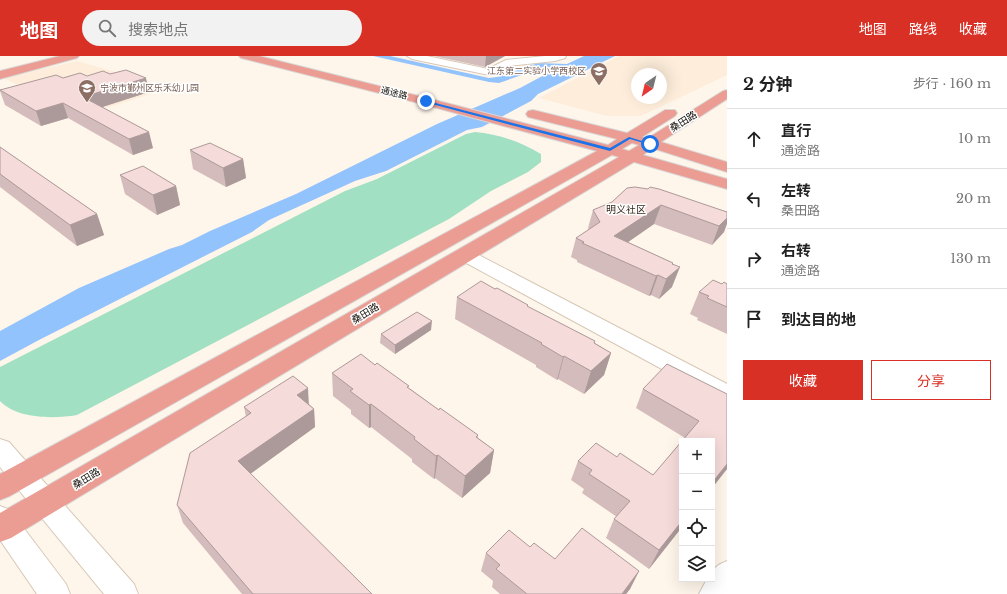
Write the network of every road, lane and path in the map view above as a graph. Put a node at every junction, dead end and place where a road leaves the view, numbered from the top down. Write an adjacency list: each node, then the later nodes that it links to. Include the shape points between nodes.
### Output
1 (36, 56): 8 (main road)
2 (73, 56): 9 (main road)
3 (245, 56): 14 (main road, 通途路)
4 (412, 56): 7 (street, via 489,72)
5 (554, 57): 7 (street)
6 (491, 59): 7 (street)
7 (506, 63)
8 (0, 64)
9 (0, 75)
10 (726, 92): 12 (main road, 桑田路); 13 (main road, 桑田路, via 653,123)
11 (518, 110): 13 (main road)
12 (650, 144): 13 (main road, 桑田路); 15 (main road)
13 (631, 147): 14 (main road, 桑田路); 16 (main road); 17 (main road, 桑田路)
14 (610, 150): 21 (main road, 桑田路)
15 (727, 167)
16 (727, 184)
17 (470, 251): 18 (street); 19 (street); 22 (main road, 桑田路)
18 (727, 378)
19 (727, 394)
20 (0, 449): 21 (street)
21 (11, 482): 22 (street)
22 (44, 502): 23 (main road, 桑田路); 26 (street)
23 (2, 524): 25 (street)
24 (727, 575): 27 (street)
25 (55, 594)
26 (122, 594)
27 (714, 594)

